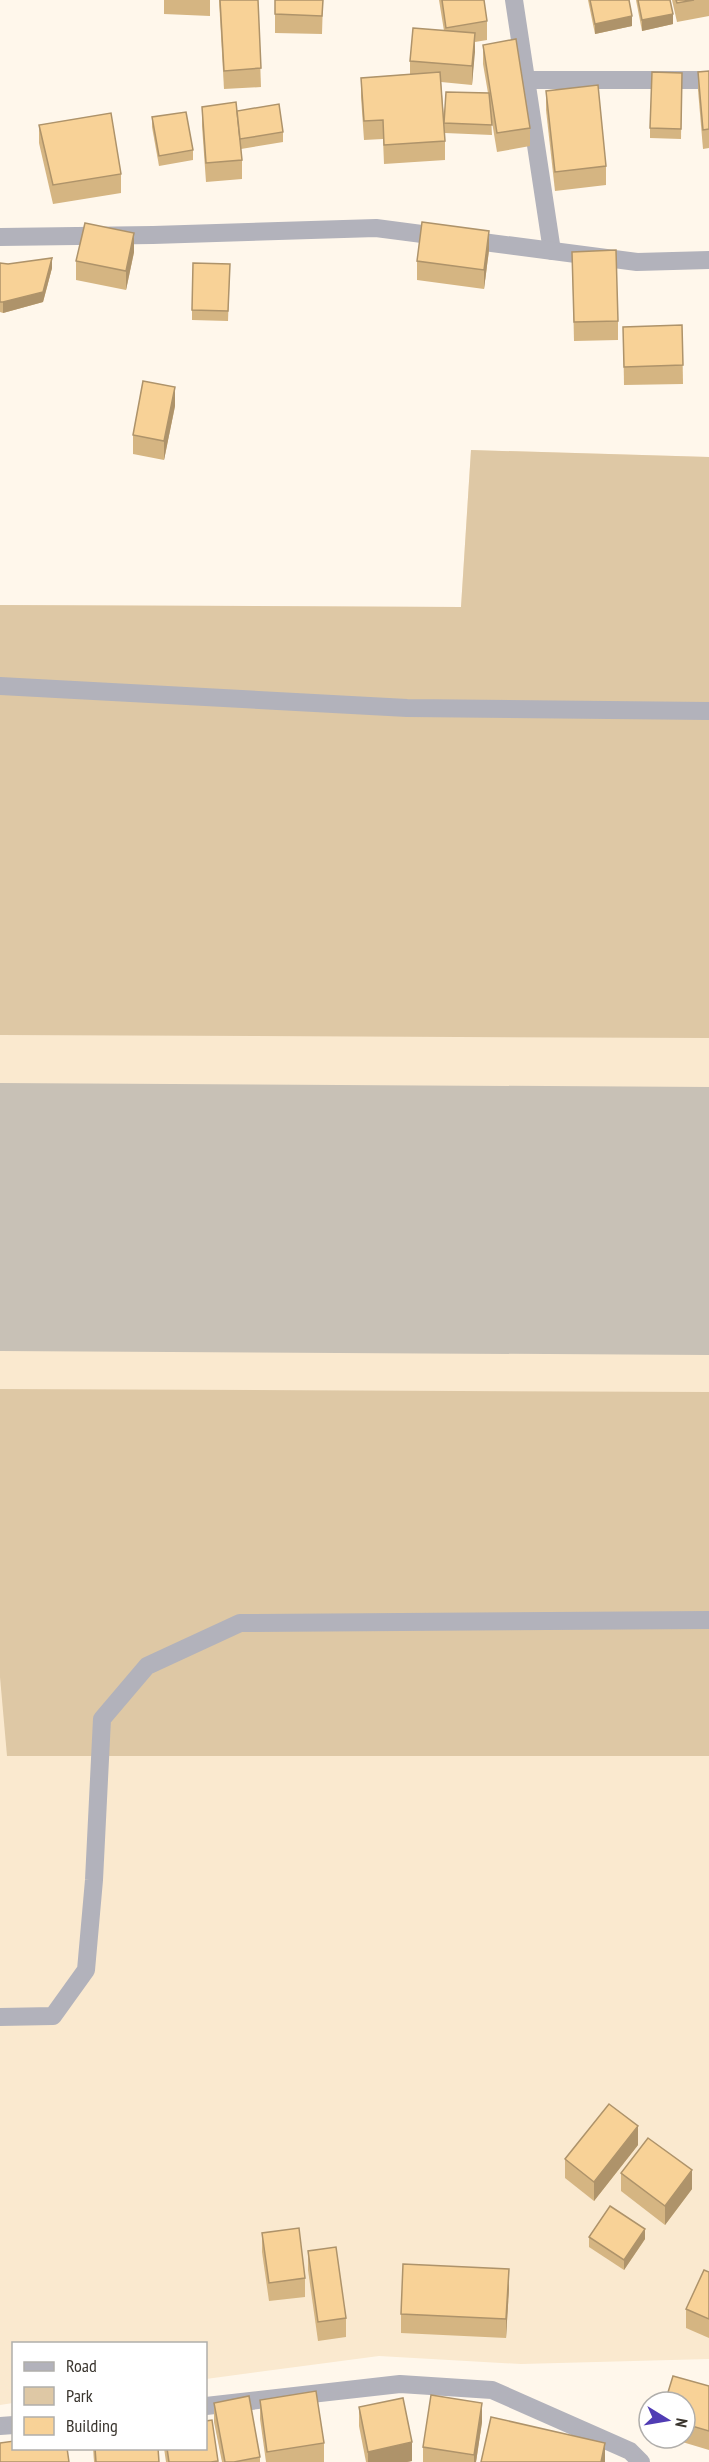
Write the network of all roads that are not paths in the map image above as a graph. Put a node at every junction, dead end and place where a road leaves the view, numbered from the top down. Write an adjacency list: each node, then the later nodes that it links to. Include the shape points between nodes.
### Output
1 (514, 0): 2 (street)
2 (526, 80): 3 (street); 5 (street)
3 (709, 80)
4 (0, 237): 5 (street, via 376,228)
5 (552, 251): 6 (street, via 637,262)
6 (709, 260)
7 (0, 686): 8 (street, via 407,708)
8 (709, 711)
9 (709, 1620): 10 (street, via 240,1623 147,1666 102,1719 86,1970 53,2016)
10 (0, 2017)
11 (207, 2406): 12 (street, via 400,2384 492,2390 630,2451)
12 (641, 2462)

